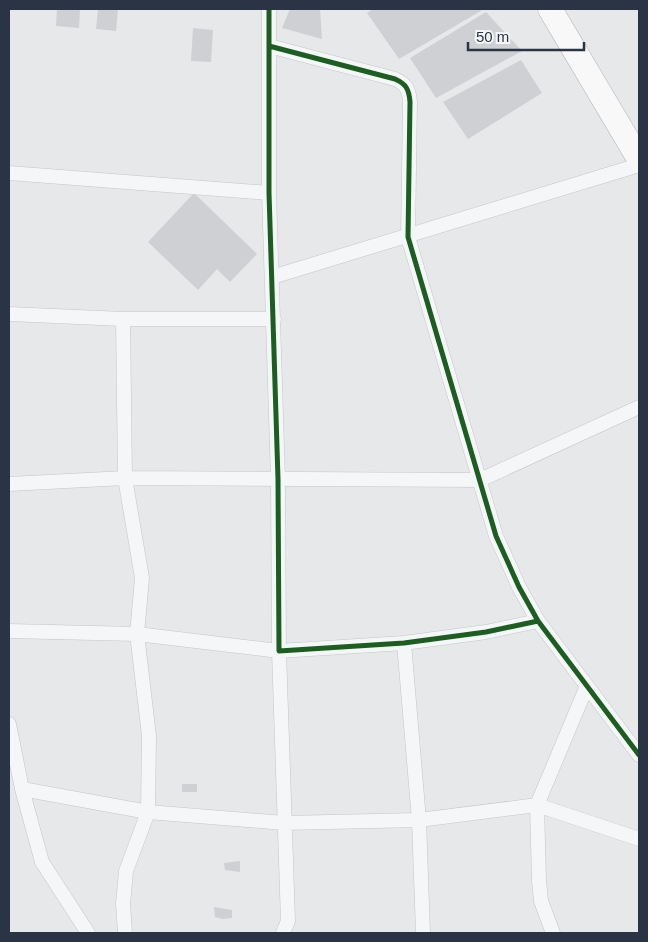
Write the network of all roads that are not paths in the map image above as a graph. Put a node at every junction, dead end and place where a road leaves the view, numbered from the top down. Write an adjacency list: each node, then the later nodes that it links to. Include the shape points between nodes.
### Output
1 (269, 9): 3 (street)
2 (550, 9): 4 (highway)
3 (269, 46): 6 (street); 7 (street, via 395,79 408,88)
4 (639, 159): 7 (street)
5 (9, 173): 6 (street)
6 (269, 193): 8 (street)
7 (408, 237): 8 (street); 15 (street)
8 (272, 277): 11 (street)
9 (9, 314): 10 (street)
10 (123, 319): 11 (street); 13 (street)
11 (274, 319): 14 (street)
12 (639, 407): 15 (street)
13 (125, 478): 14 (street); 16 (street); 19 (street, via 142,578)
14 (278, 479): 15 (street); 21 (street)
15 (480, 480): 17 (street, via 496,536)
16 (9, 484)
17 (538, 621): 20 (street); 22 (street)
18 (9, 631): 19 (street)
19 (137, 634): 21 (street); 27 (street, via 149,736)
20 (404, 643): 21 (street); 28 (street)
21 (279, 651): 29 (street)
22 (587, 686): 24 (street); 26 (street)
23 (9, 724): 25 (street)
24 (639, 755)
25 (22, 789): 27 (street); 31 (street, via 42,862)
26 (537, 805): 28 (street); 30 (street); 35 (street, via 541,901)
27 (148, 812): 29 (street); 32 (street, via 126,871 123,904)
28 (418, 820): 29 (street); 34 (street)
29 (284, 823): 33 (street, via 288,921)
30 (639, 839)
31 (88, 933)
32 (126, 933)
33 (283, 933)
34 (423, 933)
35 (553, 933)

